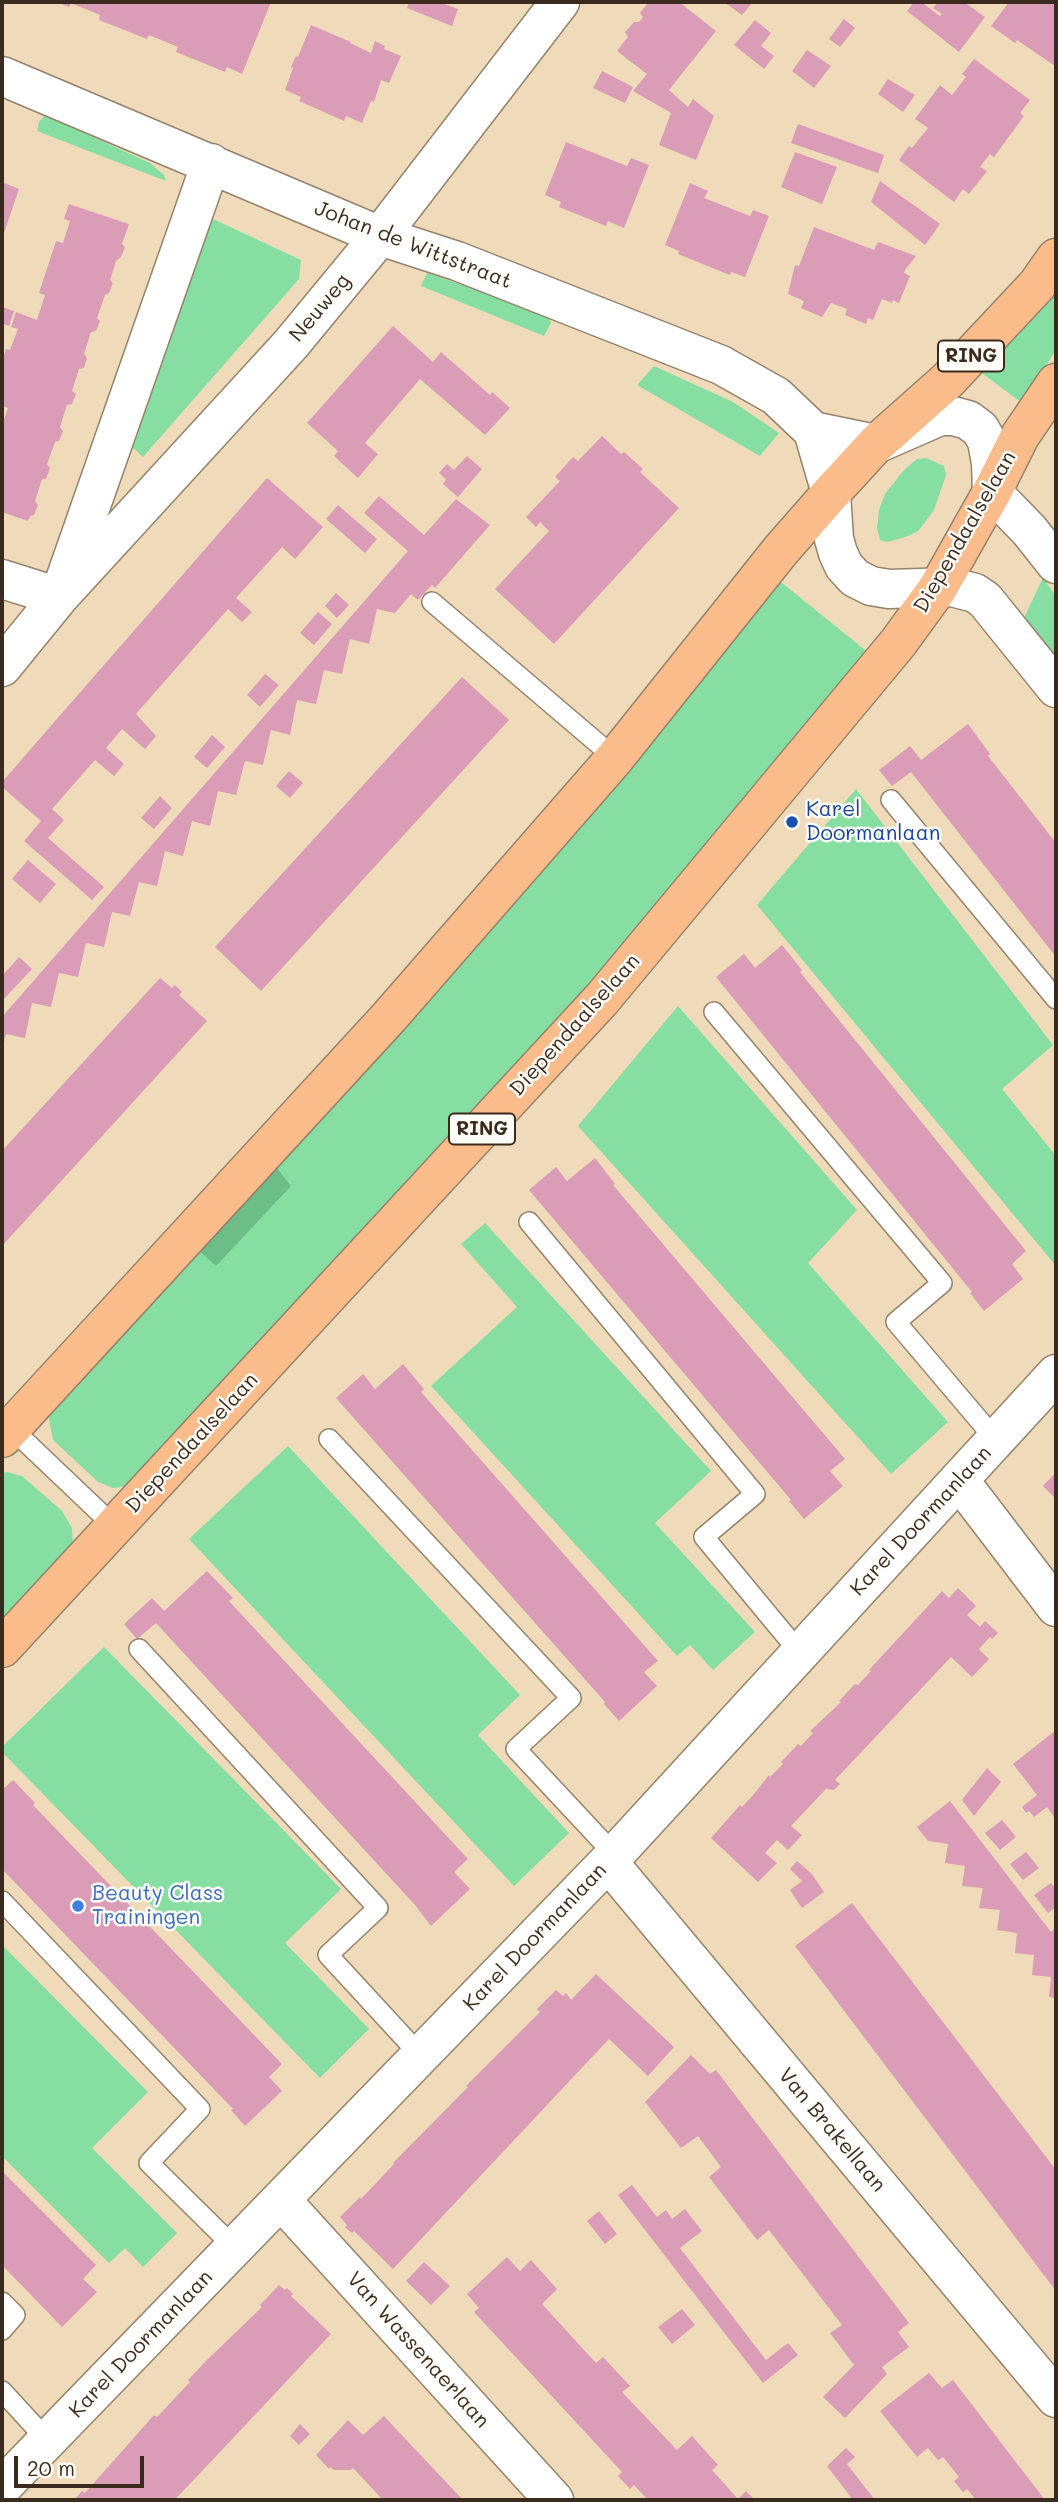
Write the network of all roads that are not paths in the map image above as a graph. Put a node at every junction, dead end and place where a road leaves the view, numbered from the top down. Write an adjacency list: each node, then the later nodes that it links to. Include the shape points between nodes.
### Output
1 (560, 2): 4 (street, Neuweg)
2 (2, 76): 3 (street, Johan de Wittstraat)
3 (211, 163): 4 (street, Johan de Wittstraat); 14 (street, Neuweg)
4 (380, 236): 7 (street, Johan de Wittstraat, via 457,261 721,365 776,396); 14 (street, Neuweg, via 290,344)
5 (1056, 258): 8 (main road, RING, via 1037,285 948,380)
6 (1056, 383): 9 (main road, Diependaalselaan / RING, via 1020,436)
7 (813, 431): 8 (street); 10 (street)
8 (876, 444): 9 (street, via 940,416 968,420 987,441); 10 (main road, RING)
9 (992, 492): 11 (street); 13 (main road, Diependaalselaan / RING)
10 (831, 493): 13 (street, via 834,540 844,566 855,578 889,589); 18 (main road, RING)
11 (1056, 564)
12 (2, 579): 14 (street)
13 (938, 588): 17 (street, via 964,589 985,600); 28 (main road, Diependaalselaan / RING, via 898,643 602,999)
14 (59, 597): 16 (street, Neuweg)
15 (432, 602): 18 (lane)
16 (2, 667)
17 (1056, 688)
18 (615, 758): 24 (main road, RING, via 390,1016)
19 (891, 800): 20 (lane)
20 (1056, 999)
21 (714, 1012): 26 (lane, via 942,1283 896,1322)
22 (529, 1222): 32 (lane, via 755,1494 704,1537)
23 (1056, 1374): 26 (street, Karel Doormanlaan)
24 (7, 1433): 28 (lane)
25 (329, 1439): 33 (lane, via 571,1698 516,1749)
26 (996, 1440): 27 (street, Karel Doormanlaan)
27 (959, 1480): 29 (street); 32 (street, Karel Doormanlaan)
28 (114, 1526): 30 (main road, Diependaalselaan / RING)
29 (1056, 1607)
30 (2, 1648)
31 (139, 1649): 35 (lane, via 378,1908 328,1955)
32 (800, 1653): 33 (street, Karel Doormanlaan)
33 (611, 1858): 35 (street, Karel Doormanlaan); 41 (street, Van Brakellaan)
34 (2, 1901): 37 (lane, via 200,2109 149,2163)
35 (421, 2056): 36 (street, Karel Doormanlaan)
36 (281, 2200): 37 (street, Karel Doormanlaan); 44 (street, Van Wassenaerlaan)
37 (235, 2248): 42 (street, Karel Doormanlaan)
38 (2, 2302): 39 (lane, via 15,2315)
39 (2, 2330)
40 (2, 2391): 42 (lane)
41 (1056, 2398)
42 (47, 2440): 43 (street, Karel Doormanlaan)
43 (2, 2487)
44 (554, 2500)

